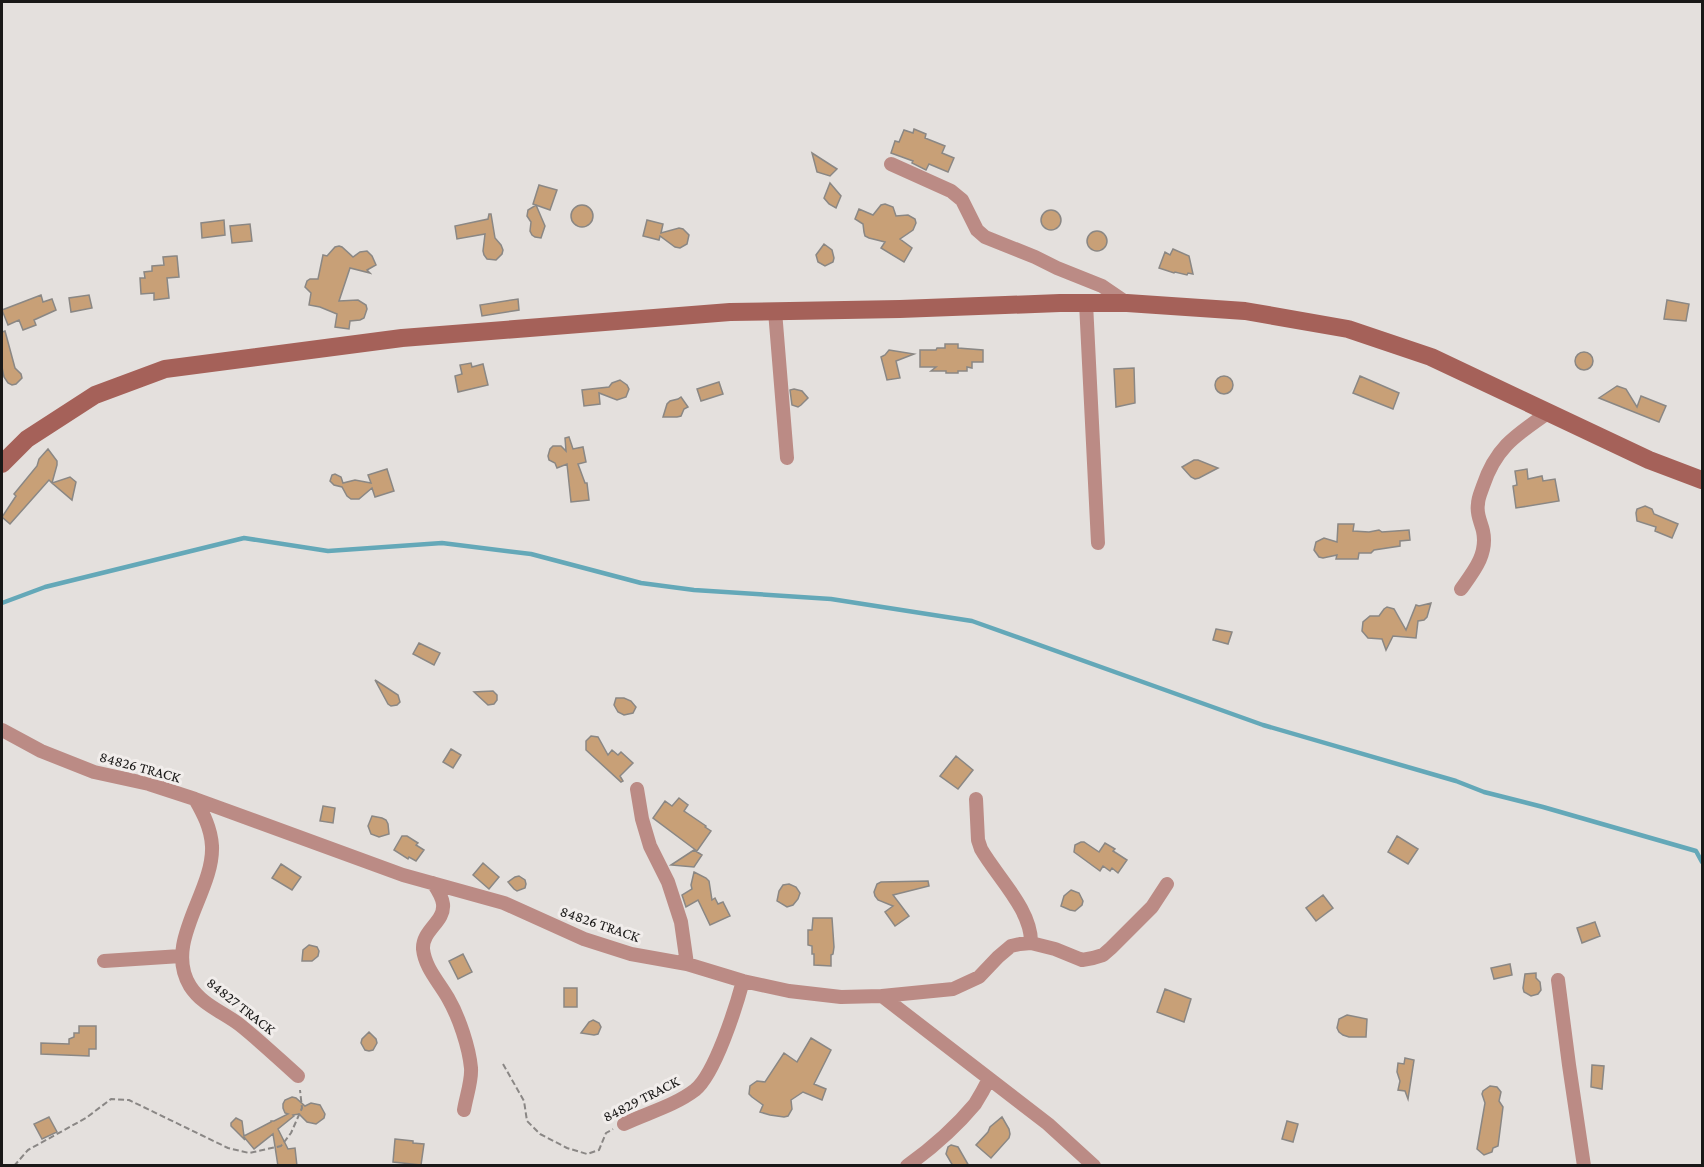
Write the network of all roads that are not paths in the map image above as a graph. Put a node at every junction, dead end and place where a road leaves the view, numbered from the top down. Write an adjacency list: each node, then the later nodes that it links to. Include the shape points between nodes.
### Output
1 (891, 164): 3 (street, via 951,191 962,200 977,230 985,237 1102,286)
2 (1086, 303): 3 (street); 4 (street); 9 (street)
3 (1127, 303): 5 (street, via 1245,311 1348,329 1431,357)
4 (775, 311): 6 (street); 7 (street, via 402,338 165,369 95,395 27,439)
5 (1549, 412): 8 (street, via 1649,460); 10 (street, via 1511,440 1490,470 1478,502 1485,543 1478,565)
6 (787, 458)
7 (2, 464)
8 (1702, 480)
9 (1098, 543)
10 (1461, 589)
11 (2, 730): 13 (street, 84826 TRACK, via 94,772)
12 (637, 789): 20 (street, via 650,846 668,882 681,922)
13 (195, 799): 15 (street, 84826 TRACK); 18 (street, 84827 TRACK, via 212,846 209,870 183,940)
14 (976, 799): 17 (street, via 981,849 1024,915)
15 (433, 883): 20 (street, 84826 TRACK, via 504,903 612,948); 26 (street, via 441,896 443,911 427,934 423,948 463,1035 471,1070)
16 (1167, 884): 17 (street, via 1152,907 1103,955 1082,960)
17 (1031, 943): 23 (street, 84826 TRACK, via 1011,946 979,977 953,989)
18 (181, 956): 19 (street); 24 (street, 84827 TRACK, via 197,996 236,1022)
19 (104, 961)
20 (687, 964): 22 (street, 84826 TRACK)
21 (1558, 980): 30 (street)
22 (743, 981): 23 (street, 84826 TRACK, via 841,997); 27 (street, 84829 TRACK, via 706,1078 696,1090 675,1102)
23 (882, 996): 25 (street)
24 (298, 1076)
25 (989, 1079): 28 (street, via 976,1102 956,1124); 29 (street)
26 (464, 1110)
27 (624, 1124)
28 (907, 1166)
29 (1094, 1166)
30 (1584, 1166)

